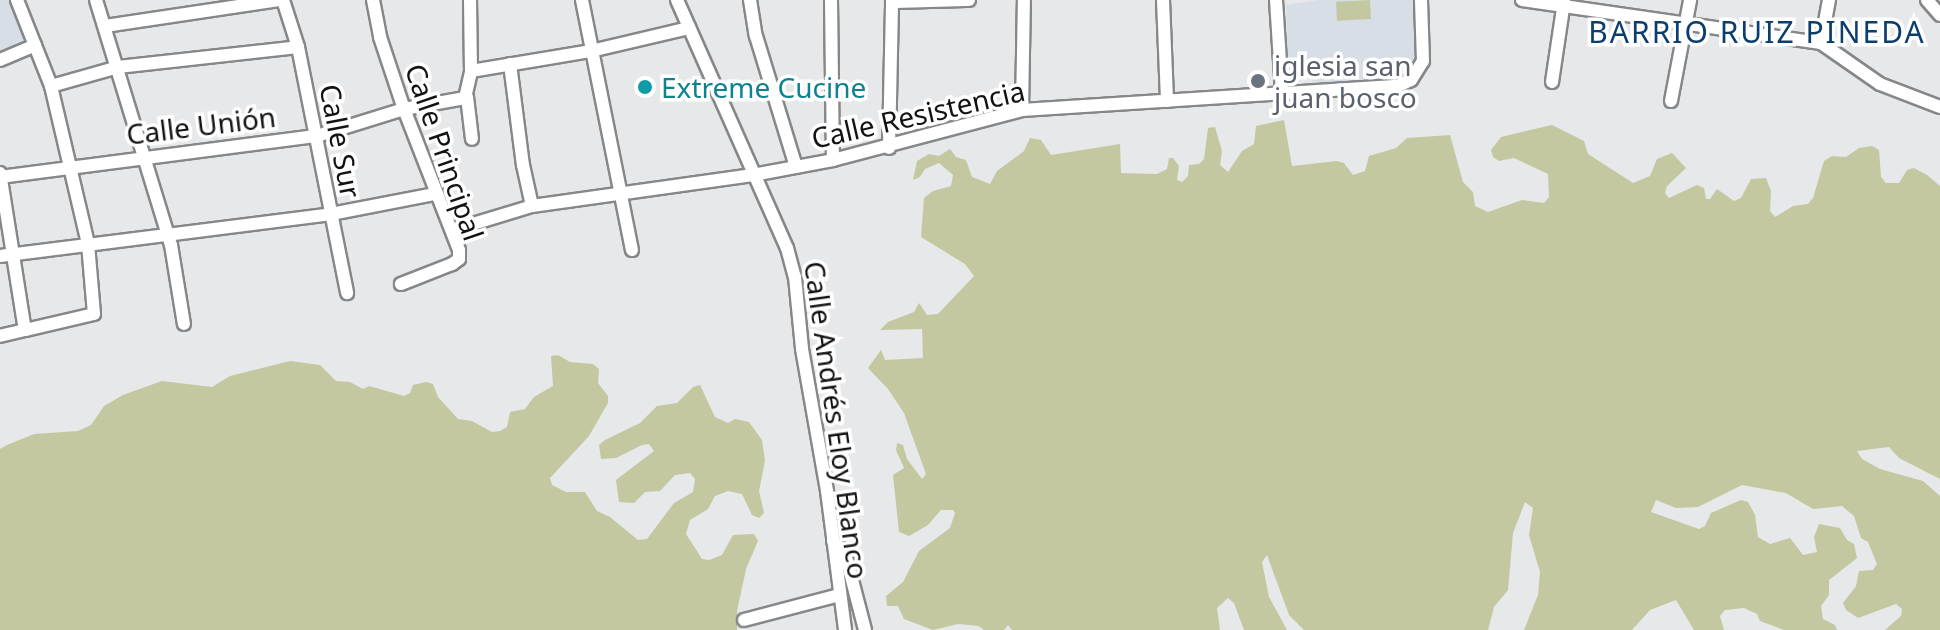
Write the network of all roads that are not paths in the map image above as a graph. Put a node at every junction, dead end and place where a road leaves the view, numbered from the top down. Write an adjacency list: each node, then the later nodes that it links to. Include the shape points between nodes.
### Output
1 (17, 0): 26 (street)
2 (96, 0): 23 (street)
3 (281, 0): 23 (street); 27 (street, Calle Sur)
4 (373, 0): 40 (street, Calle Principal)
5 (470, 0): 32 (street)
6 (582, 0): 28 (street)
7 (677, 0): 24 (street, Calle Andrés Eloy Blanco)
8 (750, 0): 48 (street)
9 (831, 0): 46 (street)
10 (969, 0): 19 (street)
11 (1024, 0): 41 (street)
12 (1163, 0): 37 (street)
13 (1276, 0): 35 (street)
14 (1421, 0): 35 (street, Calle Resistencia, via 1424,54 1411,80 1386,88)
15 (1522, 0): 20 (street)
16 (1690, 0): 22 (street)
17 (1829, 0): 25 (street)
18 (1927, 0): 21 (street)
19 (892, 1): 44 (street)
20 (1564, 4): 22 (street); 33 (street)
21 (1940, 15)
22 (1685, 24): 25 (street); 38 (street)
23 (105, 26): 31 (street)
24 (689, 28): 28 (street); 50 (street, Calle Andrés Eloy Blanco)
25 (1821, 43): 39 (street, via 1880,84)
26 (35, 45): 29 (street); 34 (street)
27 (298, 47): 31 (street); 42 (street, Calle Sur)
28 (591, 51): 30 (street); 51 (street)
29 (0, 60)
30 (510, 64): 32 (street); 53 (street)
31 (118, 67): 34 (street); 45 (street)
32 (471, 71): 36 (street)
33 (1552, 82)
34 (51, 86): 47 (street)
35 (1282, 94): 37 (street, Calle Resistencia)
36 (467, 97): 40 (street, Calle Unión); 43 (street)
37 (1167, 101): 41 (street, Calle Resistencia)
38 (1671, 101)
39 (1940, 107)
40 (404, 109): 42 (street, Calle Unión); 52 (street, Calle Principal)
41 (1022, 110): 44 (street, Calle Resistencia)
42 (317, 136): 45 (street, Calle Unión); 54 (street, Calle Sur)
43 (472, 139)
44 (889, 148): 46 (street, Calle Resistencia)
45 (144, 157): 47 (street, Calle Unión); 56 (street)
46 (833, 160): 48 (street, Calle Resistencia)
47 (68, 165): 49 (street, Calle Unión); 57 (street)
48 (796, 167): 50 (street, Calle Resistencia)
49 (0, 175): 59 (street)
50 (753, 175): 51 (street, Calle Resistencia); 65 (street, Calle Andrés Eloy Blanco, via 795,277)
51 (619, 193): 53 (street, Calle Resistencia); 58 (street)
52 (435, 194): 54 (street); 55 (street, Calle Principal)
53 (532, 206): 55 (street, Calle Resistencia)
54 (331, 214): 56 (street); 61 (street, Calle Sur)
55 (453, 230): 60 (street, Calle Principal, via 459,259)
56 (167, 234): 57 (street); 62 (street)
57 (88, 244): 59 (street); 63 (street, via 94,314)
58 (632, 250)
59 (6, 254): 63 (street)
60 (401, 284)
61 (347, 293)
62 (184, 324)
63 (25, 330): 64 (street)
64 (0, 336)
65 (833, 541): 66 (street, Calle Andrés Eloy Blanco); 69 (street, via 845,553)
66 (839, 595): 67 (street); 68 (street, Calle Andrés Eloy Blanco)
67 (744, 620)
68 (845, 630)
69 (865, 630)

